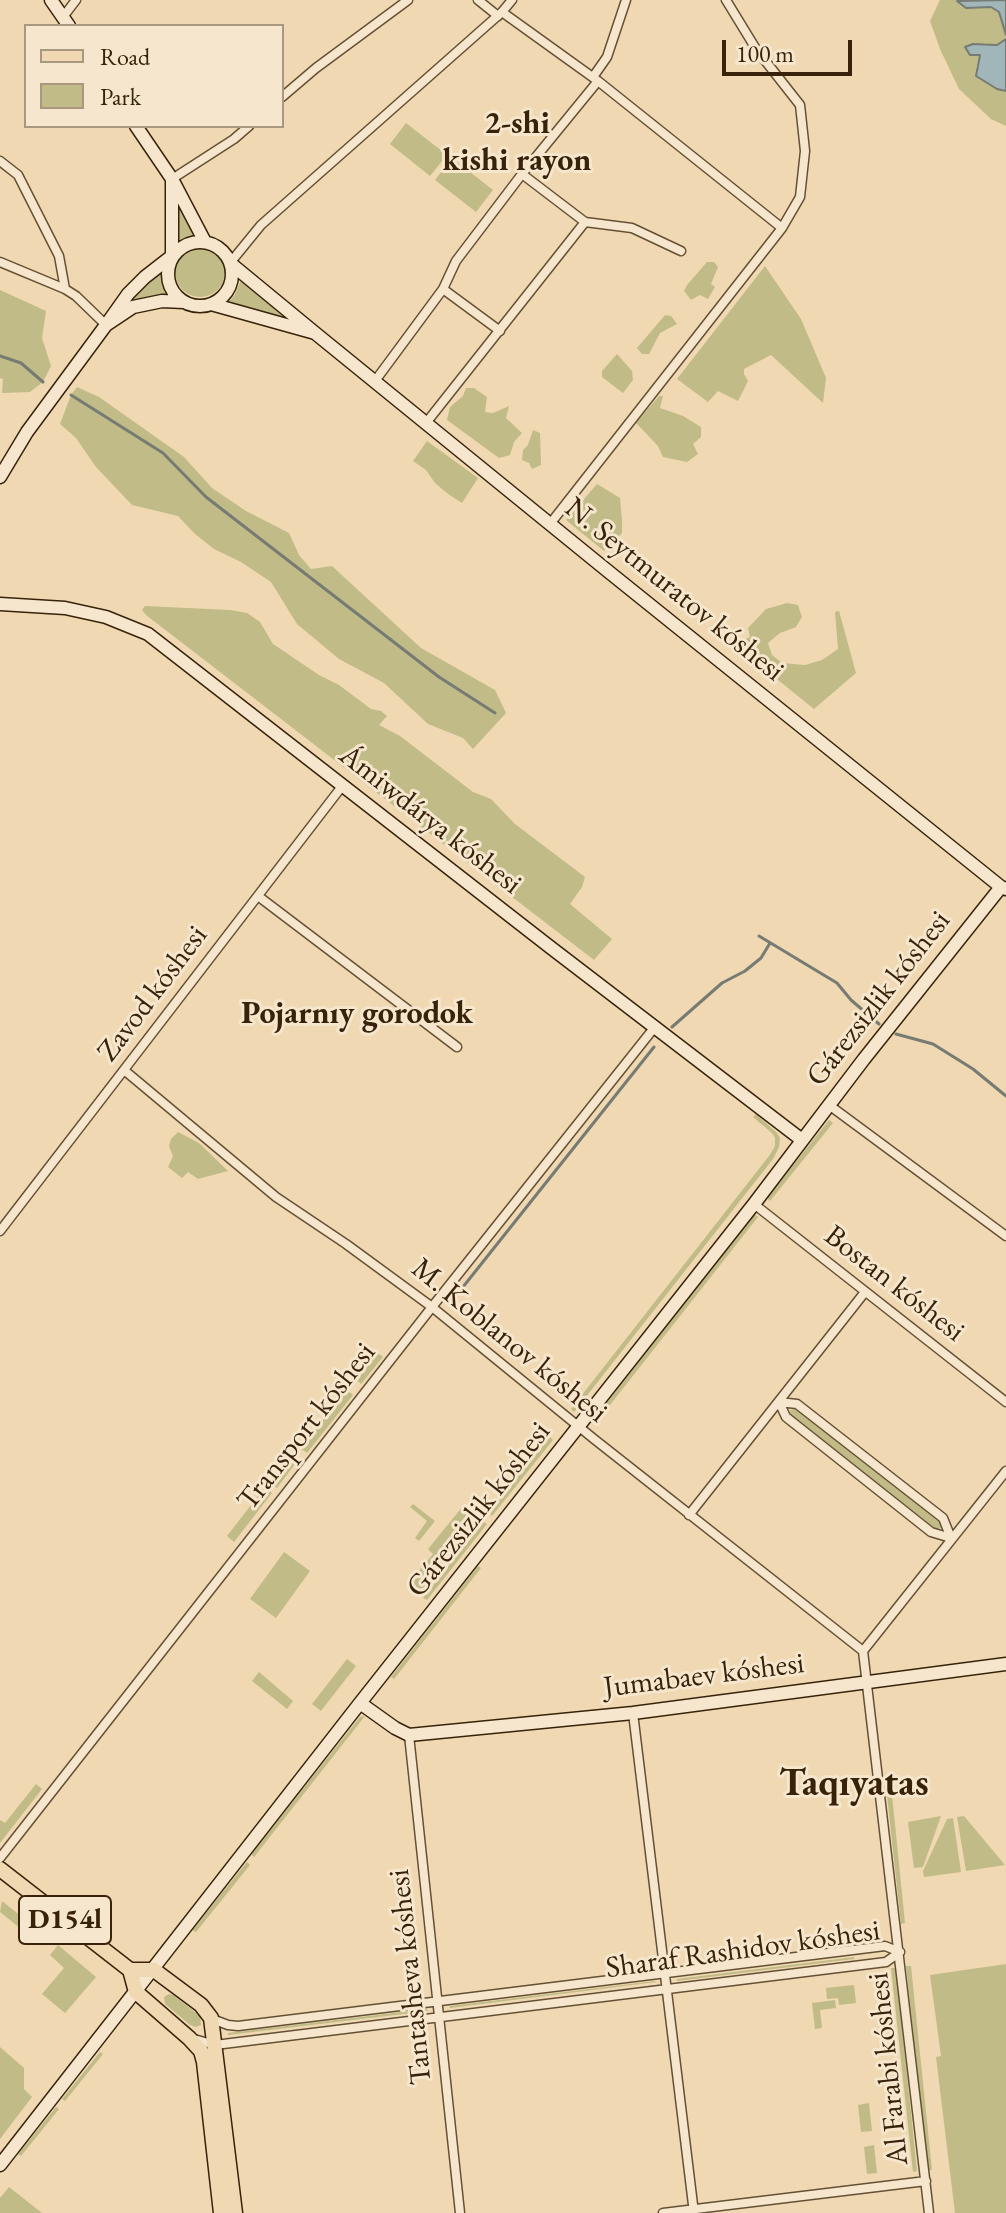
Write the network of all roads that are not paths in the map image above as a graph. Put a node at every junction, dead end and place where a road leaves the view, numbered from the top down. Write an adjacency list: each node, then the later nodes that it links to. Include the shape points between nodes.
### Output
1 (51, 0): 9 (street)
2 (76, 0): 9 (street)
3 (408, 0): 11 (street)
4 (478, 0): 8 (street)
5 (512, 0): 8 (street)
6 (626, 0): 10 (street)
7 (726, 0): 18 (street, via 800,105 805,151 800,197)
8 (500, 14): 10 (street); 23 (street, via 261,225)
9 (66, 22)
10 (596, 79): 15 (street); 18 (street)
11 (284, 95)
12 (137, 128): 16 (street)
13 (247, 128): 16 (street)
14 (0, 161): 24 (street, via 18,175 59,256)
15 (522, 174): 17 (street); 25 (street, via 456,261)
16 (172, 179): 19 (street); 21 (street)
17 (585, 222): 20 (street, via 632,228); 29 (street)
18 (782, 228): 34 (street)
19 (205, 242): 21 (street, via 187,244); 23 (street, via 221,249)
20 (681, 251)
21 (172, 256): 26 (street, via 170,287); 28 (street, via 128,294)
22 (0, 262): 24 (street)
23 (230, 263): 27 (street, via 227,292); 30 (street, N. Seytmuratov kóshesi)
24 (65, 289): 28 (street)
25 (443, 289): 29 (street); 31 (street)
26 (184, 302): 27 (street); 28 (street, via 133,307)
27 (211, 304): 30 (street)
28 (106, 325): 33 (street)
29 (500, 331): 32 (street)
30 (315, 333): 31 (street, N. Seytmuratov kóshesi)
31 (375, 381): 32 (street, N. Seytmuratov kóshesi)
32 (426, 423): 34 (street, N. Seytmuratov kóshesi)
33 (0, 477)
34 (550, 524): 37 (street, N. Seytmuratov kóshesi)
35 (0, 604): 36 (street, Ámiwdárya kóshesi, via 65,608 148,634)
36 (343, 785): 38 (street, Zavod kóshesi); 39 (street, Ámiwdárya kóshesi)
37 (1005, 888): 42 (street, Gárezsizlik kóshesi)
38 (258, 896): 40 (street); 41 (street, Zavod kóshesi)
39 (654, 1028): 43 (street, Ámiwdárya kóshesi); 48 (street, Transport kóshesi)
40 (457, 1047)
41 (124, 1070): 45 (street, Zavod kóshesi); 48 (street, M. Koblanov kóshesi, via 276,1197)
42 (829, 1105): 43 (street, Gárezsizlik kóshesi); 46 (street)
43 (802, 1140): 44 (street, Gárezsizlik kóshesi)
44 (754, 1204): 47 (street, Bostan kóshesi); 51 (street, Gárezsizlik kóshesi)
45 (0, 1231)
46 (1006, 1236)
47 (865, 1292): 49 (street); 50 (street, Bostan kóshesi)
48 (432, 1307): 51 (street, M. Koblanov kóshesi); 61 (street, Transport kóshesi)
49 (779, 1402): 53 (street); 54 (street, via 798,1427 931,1532); 54 (street, via 797,1404 943,1518)
50 (1006, 1402)
51 (578, 1426): 53 (street, M. Koblanov kóshesi); 58 (street, Gárezsizlik kóshesi)
52 (1006, 1471): 54 (street)
53 (689, 1515): 55 (street, M. Koblanov kóshesi)
54 (951, 1538): 55 (street)
55 (863, 1651): 57 (street, Al Farabi kóshesi)
56 (1006, 1664): 57 (street, Jumabaev kóshesi)
57 (867, 1681): 59 (street, Jumabaev kóshesi); 63 (street, Al Farabi kóshesi)
58 (360, 1703): 60 (street); 65 (street, Gárezsizlik kóshesi)
59 (633, 1713): 60 (street, Jumabaev kóshesi); 66 (street)
60 (409, 1735): 69 (street, Tantasheva kóshesi)
61 (0, 1858)
62 (0, 1869): 64 (main road, D154l)
63 (900, 1952): 66 (street, Sharaf Rashidov kóshesi, via 885,1946); 67 (street, Sharaf Rashidov kóshesi, via 886,1962); 74 (street, Al Farabi kóshesi)
64 (130, 1970): 65 (main road, D154l); 68 (main road, D154l)
65 (154, 1970): 68 (street, Gárezsizlik kóshesi); 71 (main road)
66 (666, 1973): 67 (street); 69 (street, Sharaf Rashidov kóshesi)
67 (668, 1988): 70 (street, Sharaf Rashidov kóshesi); 75 (street)
68 (136, 1992): 72 (main road); 73 (street, Gárezsizlik kóshesi)
69 (437, 2001): 70 (street, Tantasheva kóshesi); 71 (street, Sharaf Rashidov kóshesi, via 238,2026)
70 (439, 2017): 72 (street, Sharaf Rashidov kóshesi); 78 (street, Tantasheva kóshesi)
71 (211, 2018): 72 (main road)
72 (212, 2056): 76 (main road); 77 (main road)
73 (0, 2165)
74 (926, 2181): 75 (street); 80 (street, Al Farabi kóshesi)
75 (694, 2211): 79 (street)
76 (221, 2213)
77 (235, 2213)
78 (460, 2213)
79 (663, 2213)
80 (929, 2213)

